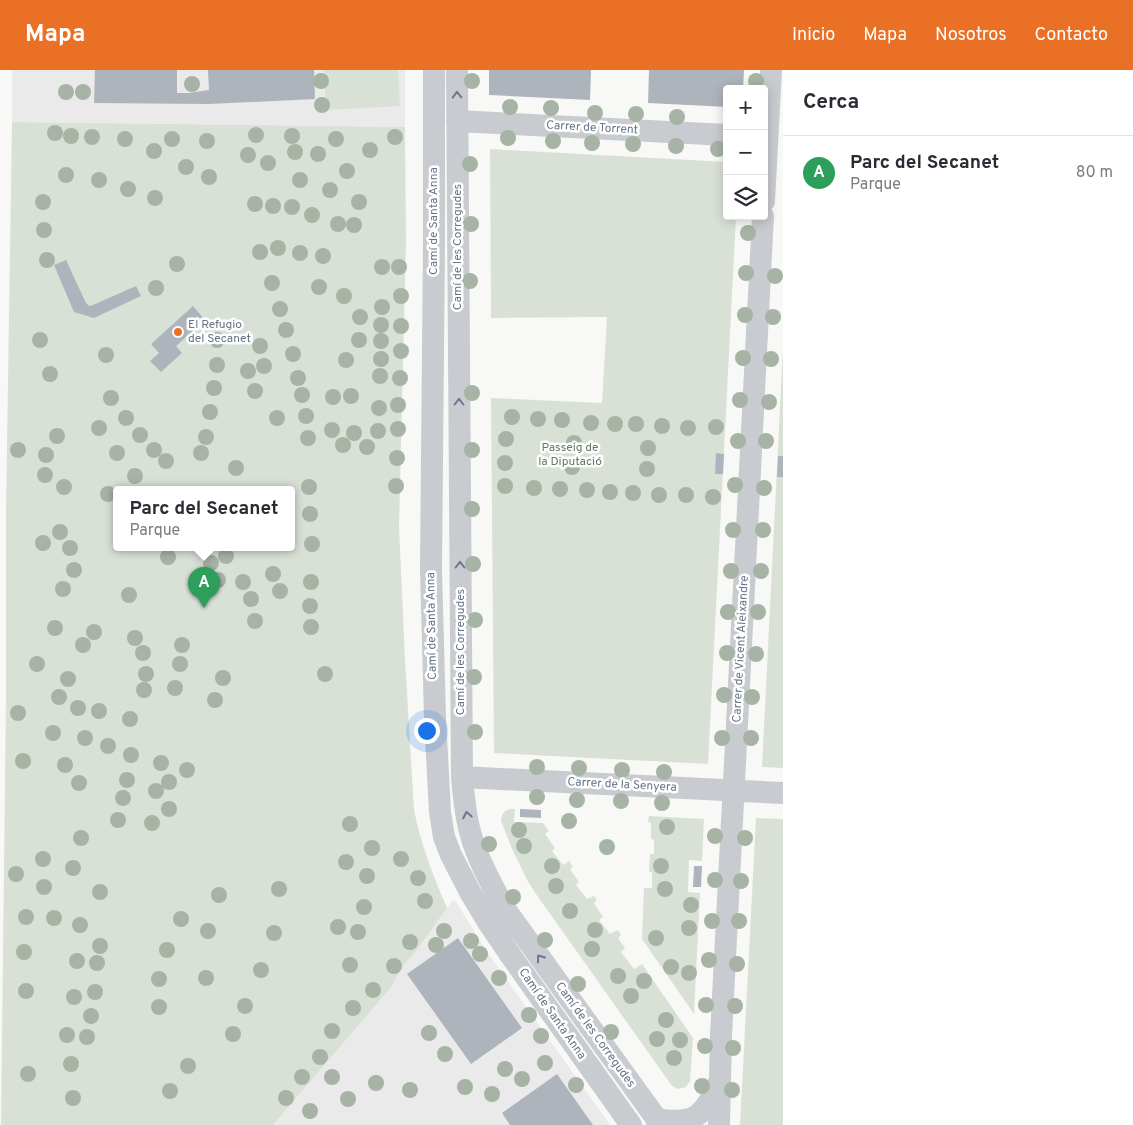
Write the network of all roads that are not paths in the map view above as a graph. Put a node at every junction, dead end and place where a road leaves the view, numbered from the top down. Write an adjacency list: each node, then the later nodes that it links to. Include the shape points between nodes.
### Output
1 (434, 70): 14 (street, Camí de Santa Anna, via 431,598 440,812 444,837 488,922)
2 (457, 70): 4 (street, Camí de les Corregudes, one-way to 2)
3 (771, 70): 6 (street)
4 (457, 121): 5 (street, Carrer de Torrent); 9 (street, Camí de les Corregudes, one-way to 4)
5 (723, 135)
6 (772, 138): 7 (street)
7 (767, 175)
8 (764, 220): 10 (street, Carrer de Vicent Aleixandre)
9 (462, 777): 10 (street, Carrer de la Senyera); 13 (street, Camí de les Corregudes, one-way to 9, via 505,909 473,841)
10 (734, 791): 11 (street, Carrer de la Senyera); 12 (street, Carrer de Vicent Aleixandre)
11 (783, 794)
12 (719, 1081): 13 (street, Carrer de Vicent Aleixandre, via 706,1107 697,1116 687,1121); 15 (street, Carrer de Vicent Aleixandre)
13 (658, 1122)
14 (631, 1125)
15 (719, 1125)

